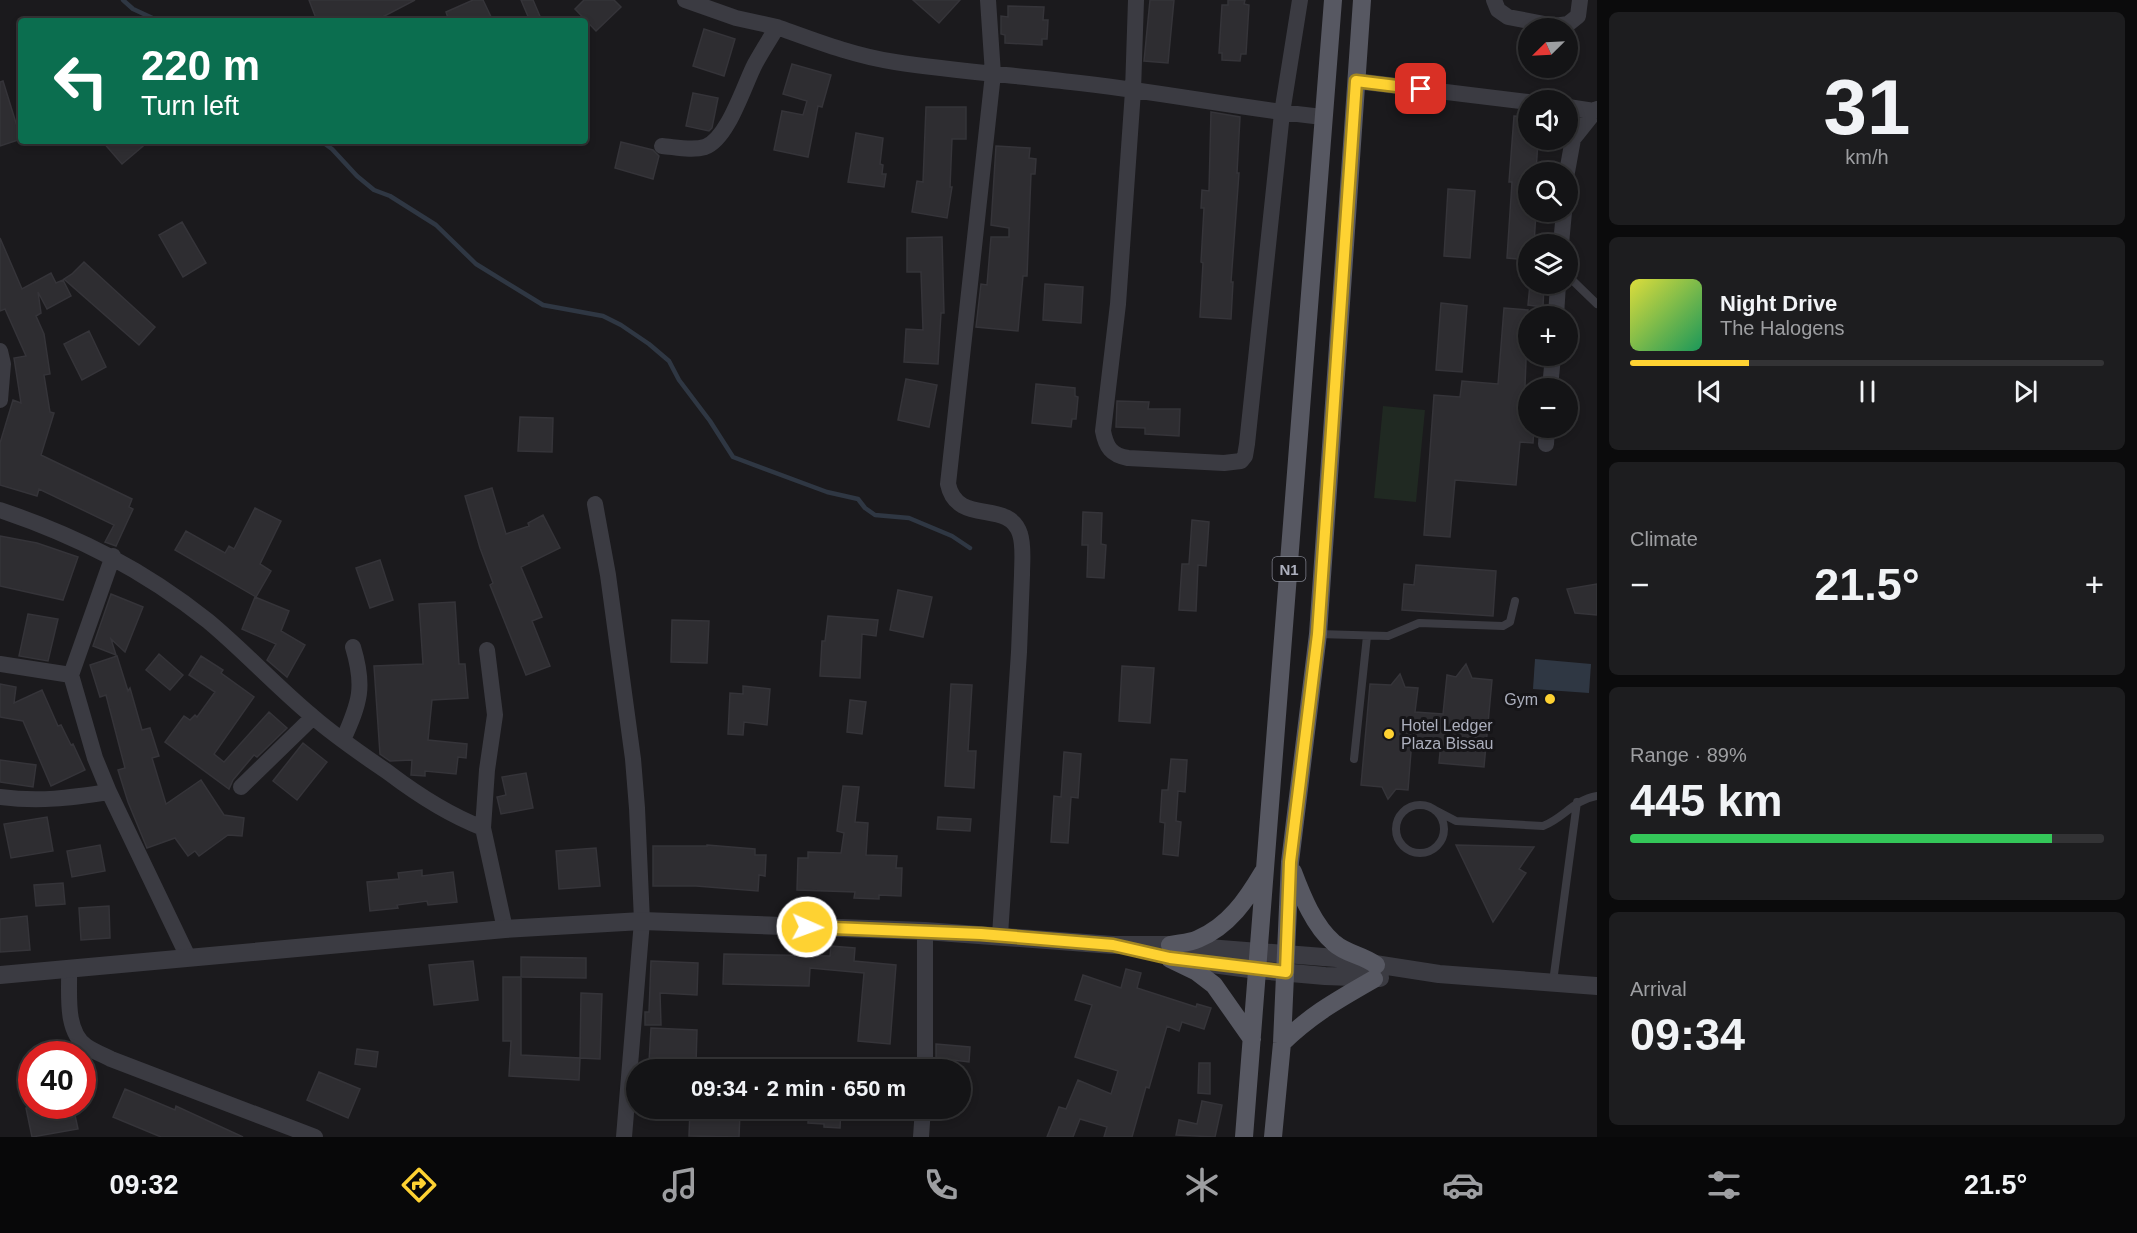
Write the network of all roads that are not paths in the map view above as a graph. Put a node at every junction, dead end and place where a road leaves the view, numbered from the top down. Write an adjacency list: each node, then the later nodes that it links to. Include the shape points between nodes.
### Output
1 (685, 0): 9 (street)
2 (988, 0): 10 (street)
3 (1136, 0): 12 (street)
4 (1300, 0): 16 (street)
5 (1333, 0): 17 (main road, N1)
6 (1362, 0): 11 (main road, N1)
7 (1494, 0): 8 (street, via 1498,10 1508,17 1556,26 1568,24 1578,16)
8 (1580, 0)
9 (777, 27): 10 (street, via 886,61); 18 (street, via 729,119 711,144 698,148)
10 (993, 74): 12 (street); 49 (street, via 948,484 950,496 958,504 1001,515 1014,522 1020,534 1020,625)
11 (1356, 81): 13 (street); 28 (main road, N1)
12 (1133, 91): 16 (street); 16 (street, via 1118,304 1103,431 1109,450 1128,458 1232,463 1245,456)
13 (1518, 101)
14 (1578, 108): 15 (street)
15 (1596, 110): 19 (street, via 1573,139)
16 (1282, 113): 17 (street)
17 (1323, 117): 45 (main road, N1)
18 (662, 146)
19 (1569, 162)
20 (1578, 286): 21 (lane)
21 (1597, 304)
22 (0, 351): 23 (street)
23 (0, 400)
24 (595, 504): 46 (street, via 633,759)
25 (0, 510): 26 (street)
26 (113, 556): 33 (street); 34 (street, via 208,621)
27 (1515, 601): 29 (lane, via 1510,622 1503,626 1419,623 1388,636)
28 (1318, 634): 29 (lane); 44 (main road, N1)
29 (1367, 636): 36 (lane)
30 (353, 647): 35 (street, via 360,672 358,704)
31 (487, 650): 43 (street, via 495,715 486,770)
32 (0, 664): 33 (street)
33 (71, 675): 38 (street)
34 (313, 717): 35 (street); 37 (street)
35 (343, 740): 43 (street, via 414,792)
36 (1354, 759)
37 (241, 787)
38 (109, 792): 40 (street, via 40,801); 52 (street)
39 (1597, 796): 41 (lane)
40 (0, 797)
41 (1577, 802): 42 (lane, via 1555,822 1543,826 1456,822); 58 (lane)
42 (1435, 810): 42 (lane, via 1415,805 1404,810 1397,820 1396,833 1406,848 1413,852 1428,851 1441,841 1443,821)
43 (483, 828): 47 (street)
44 (1290, 862): 51 (main road, N1); 56 (main road, via 1302,897 1315,919 1334,943)
45 (1266, 868): 50 (main road, via 1247,898 1219,927); 53 (main road, N1)
46 (642, 921): 47 (street); 48 (street); 65 (street)
47 (506, 929): 52 (street)
48 (925, 931): 49 (street); 62 (street)
49 (1000, 935): 50 (street)
50 (1170, 952): 53 (street); 60 (main road, via 1214,986)
51 (1287, 954): 53 (street); 55 (main road, N1); 56 (street, via 1336,958)
52 (188, 957): 54 (street)
53 (1257, 961): 55 (street); 60 (main road, N1)
54 (69, 968): 57 (street); 64 (street, via 72,1023 85,1046)
55 (1286, 972): 56 (street); 61 (main road, N1)
56 (1375, 972): 58 (street); 61 (main road, via 1305,1021)
57 (0, 975)
58 (1553, 983): 59 (street)
59 (1597, 986)
60 (1252, 1039): 67 (main road, N1)
61 (1282, 1043): 68 (main road, N1)
62 (925, 1059)
63 (922, 1119): 66 (street)
64 (315, 1137)
65 (624, 1137)
66 (921, 1137)
67 (1244, 1137)
68 (1273, 1137)

